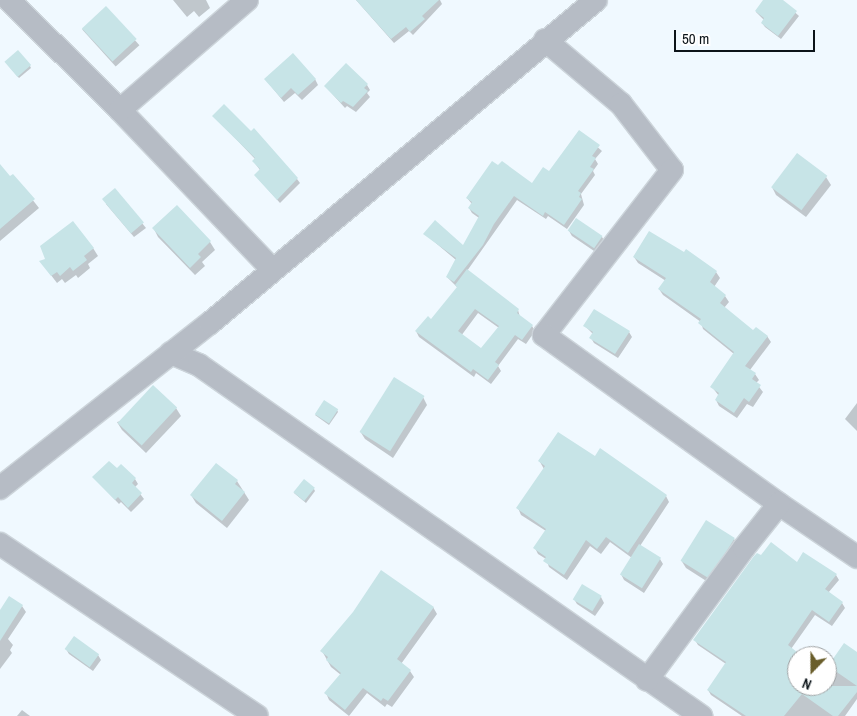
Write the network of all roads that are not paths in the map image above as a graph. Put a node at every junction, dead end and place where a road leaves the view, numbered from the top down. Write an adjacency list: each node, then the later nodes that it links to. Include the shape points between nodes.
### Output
1 (9, 0): 5 (street)
2 (247, 0): 5 (street)
3 (596, 0): 4 (street)
4 (545, 40): 6 (street); 9 (street, via 621,104 672,170 544,335)
5 (120, 110): 6 (street)
6 (272, 270): 7 (street)
7 (171, 353): 8 (street); 12 (street, via 199,365)
8 (0, 488)
9 (779, 504): 11 (street); 12 (street)
10 (0, 544): 13 (street)
11 (857, 557)
12 (647, 680): 14 (street)
13 (257, 716)
14 (701, 716)

